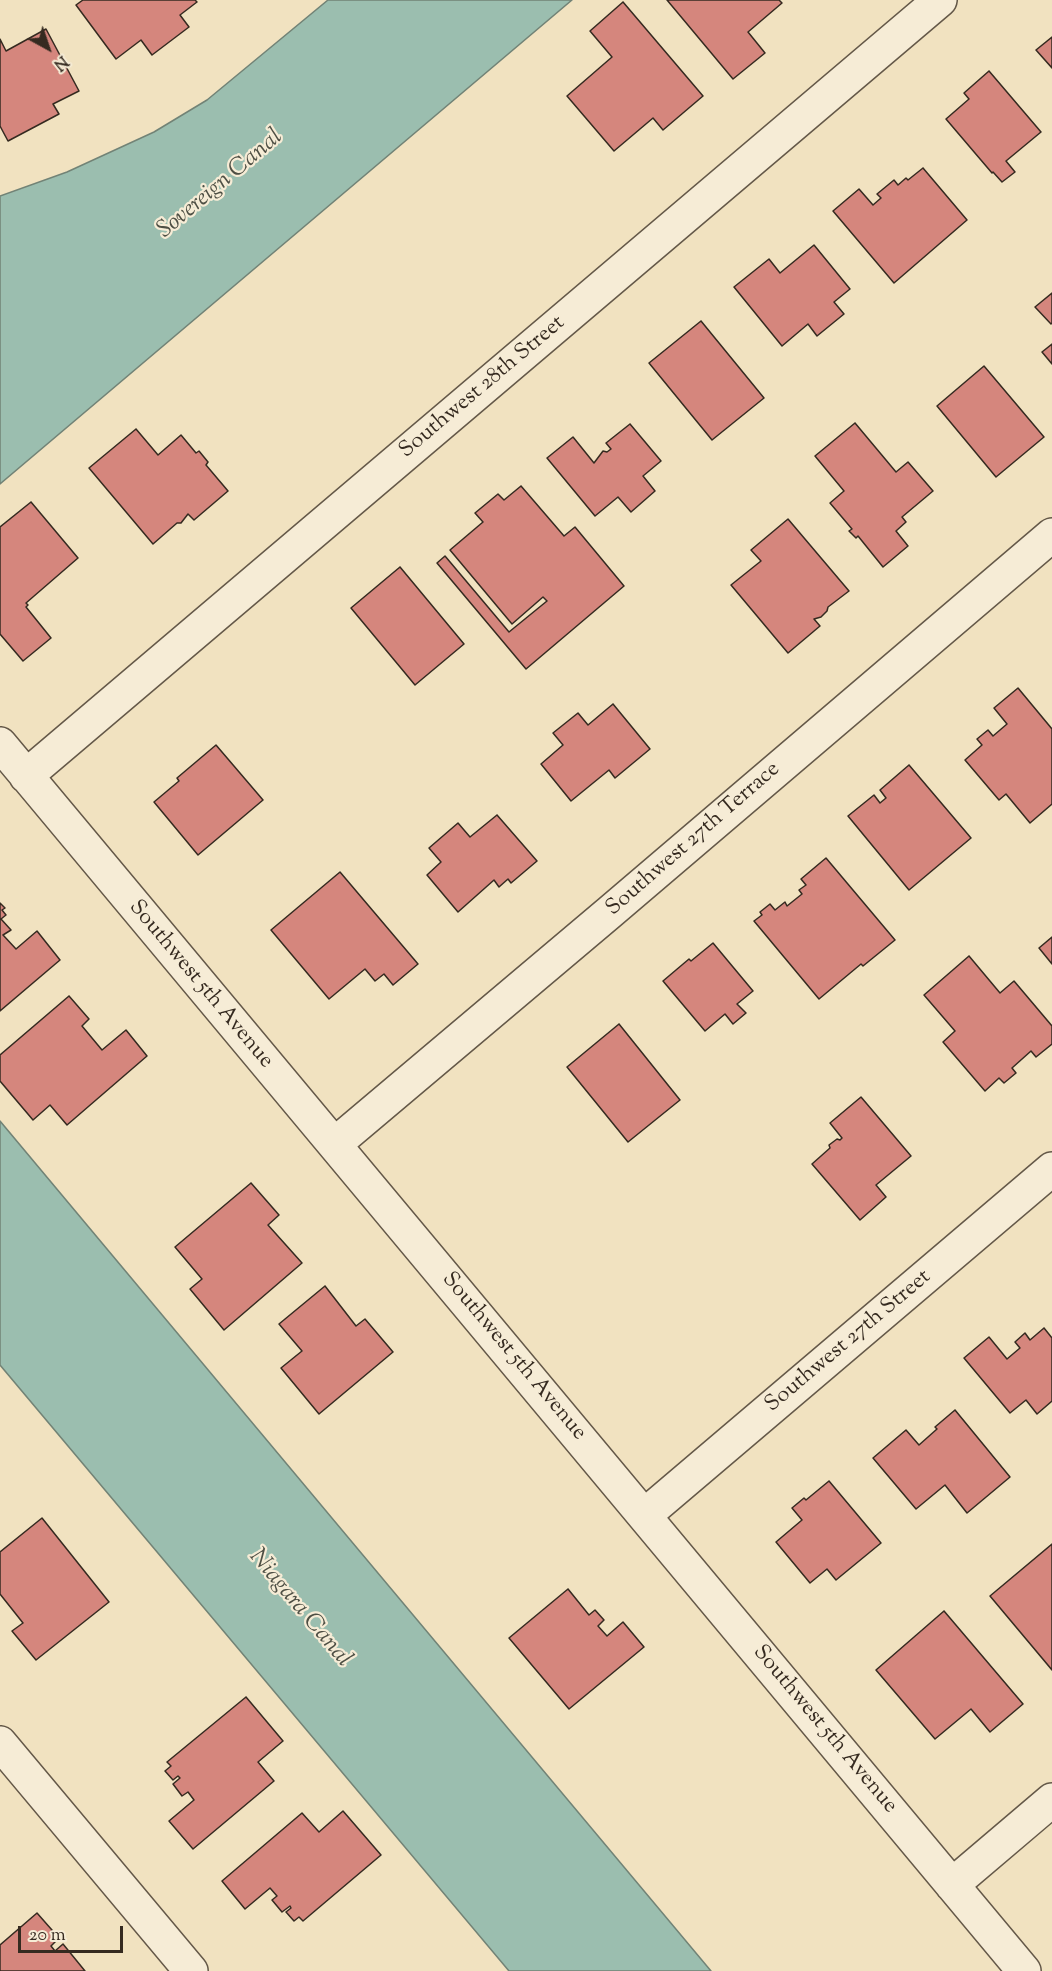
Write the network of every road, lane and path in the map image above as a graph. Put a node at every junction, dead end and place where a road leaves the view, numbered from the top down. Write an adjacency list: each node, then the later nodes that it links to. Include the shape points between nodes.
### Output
1 (940, 0): 4 (street, Southwest 28th Street)
2 (1052, 536): 5 (street, Southwest 27th Terrace)
3 (0, 744): 4 (street, Southwest 5th Avenue)
4 (26, 776): 5 (street, Southwest 5th Avenue)
5 (335, 1144): 7 (street, Southwest 5th Avenue)
6 (1052, 1170): 7 (street, Southwest 27th Street)
7 (645, 1515): 10 (street, Southwest 5th Avenue)
8 (0, 1743): 11 (street)
9 (1052, 1800): 10 (street)
10 (952, 1885): 12 (street, Southwest 5th Avenue)
11 (191, 1971)
12 (1024, 1971)

